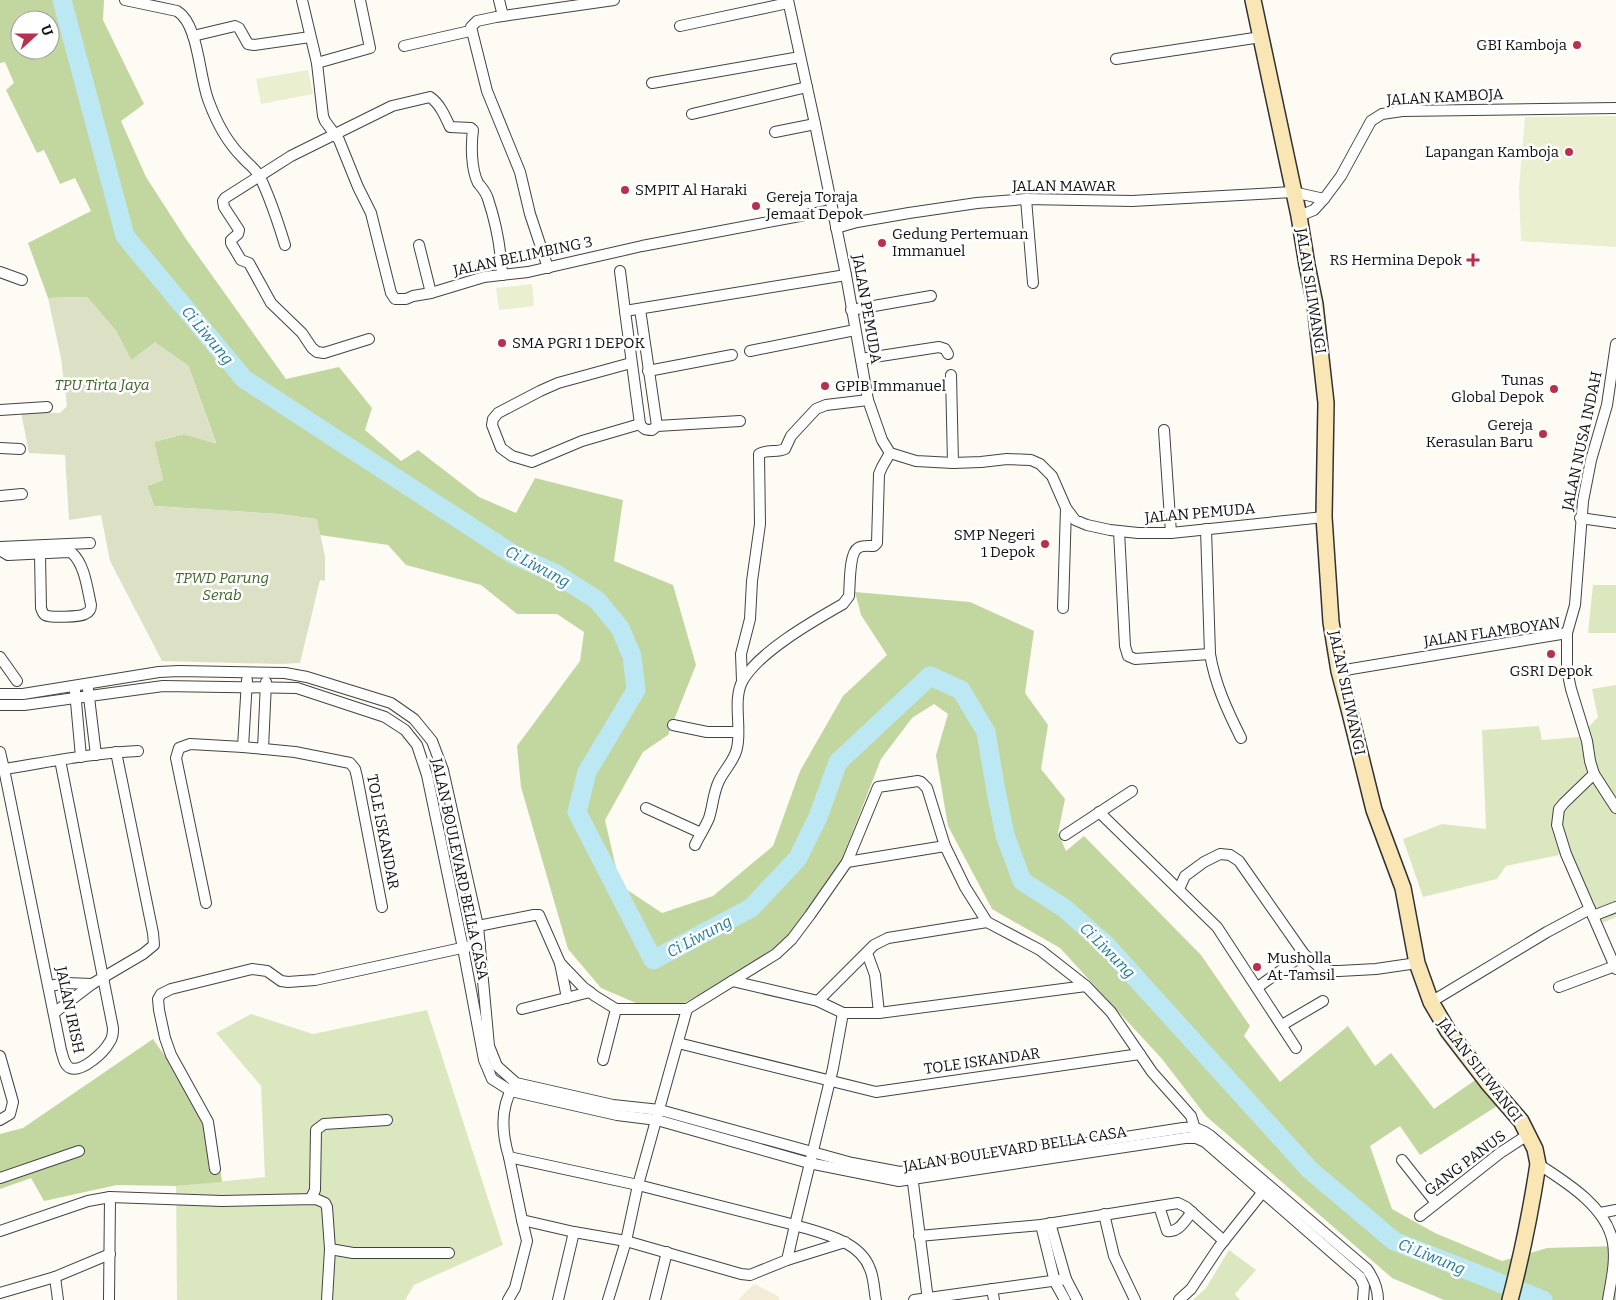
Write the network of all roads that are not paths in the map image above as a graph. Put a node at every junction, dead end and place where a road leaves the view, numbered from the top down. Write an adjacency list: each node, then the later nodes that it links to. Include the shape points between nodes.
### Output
1 (125, 0): 11 (street, via 177,11 188,22)
2 (302, 0): 12 (street)
3 (360, 0): 17 (street, via 370,48)
4 (499, 0): 8 (street)
5 (614, 0): 8 (street)
6 (1253, 0): 13 (main road, JALAN SILIWANGI)
7 (788, 1): 9 (street); 15 (street, JALAN PEMUDA)
8 (503, 16): 10 (street, via 477,21)
9 (680, 26)
10 (470, 31): 14 (street); 34 (street, via 493,108 520,172)
11 (193, 36): 12 (street, via 235,26 240,28 248,44 254,45); 25 (street, via 209,104 229,142)
12 (310, 37): 17 (street)
13 (1262, 37): 16 (street); 26 (main road, JALAN SILIWANGI)
14 (404, 46)
15 (800, 57): 18 (street); 19 (street, JALAN PEMUDA)
16 (1116, 59)
17 (317, 63): 24 (street, via 323,116)
18 (652, 82)
19 (807, 87): 21 (street); 22 (street, JALAN PEMUDA)
20 (1614, 105): 28 (street, JALAN KAMBOJA, via 1382,114 1366,128 1341,176)
21 (692, 114)
22 (815, 124): 23 (street); 29 (street, JALAN PEMUDA)
23 (775, 132)
24 (336, 134): 25 (street, via 291,156); 37 (street, via 392,106 430,96 436,100 450,127 471,128 473,162 477,180 488,198); 41 (street, JALAN BELIMBING 3, via 371,213 392,296 401,300)
25 (260, 177): 32 (street); 47 (street, via 224,201 224,207 240,230 231,240 241,260 248,262 271,303 317,352 329,352)
26 (1293, 192): 27 (street, JALAN MAWAR, via 1132,201); 28 (street, JALAN MAWAR); 30 (main road, JALAN SILIWANGI)
27 (1026, 199): 31 (street, JALAN MAWAR, via 909,213); 40 (street)
28 (1324, 199): 30 (street, JALAN KAMBOJA, via 1314,210)
29 (832, 210): 31 (street, JALAN PEMUDA); 34 (street, JALAN BELIMBING 3, via 642,246)
30 (1299, 216): 71 (main road, JALAN SILIWANGI, via 1315,304 1326,403)
31 (836, 228): 38 (street, JALAN PEMUDA)
32 (285, 245)
33 (419, 245): 41 (street)
34 (548, 268): 37 (street, JALAN BELIMBING 3)
35 (620, 271): 45 (street)
36 (0, 272): 39 (street)
37 (502, 274): 41 (street, JALAN BELIMBING 3, via 472,279)
38 (846, 275): 43 (street); 44 (street, JALAN PEMUDA)
39 (22, 280)
40 (1033, 283)
41 (431, 293)
42 (931, 296): 44 (street)
43 (640, 309): 45 (street); 54 (street)
44 (851, 310): 46 (street, JALAN PEMUDA)
45 (625, 311): 53 (street)
46 (855, 330): 49 (street); 52 (street, JALAN PEMUDA)
47 (369, 339)
48 (1616, 344): 57 (street, JALAN NUSA INDAH)
49 (750, 351)
50 (948, 354): 52 (street, via 939,347)
51 (732, 355): 54 (street)
52 (861, 360): 56 (street, JALAN PEMUDA)
53 (631, 363): 61 (street); 61 (street, via 540,391 498,413 492,425 506,452 532,462 582,441)
54 (648, 371): 62 (street)
55 (951, 375): 67 (street)
56 (868, 400): 66 (street, JALAN PEMUDA); 88 (street, via 816,409 791,436 785,449 759,454 760,524 750,619 741,654)
57 (1611, 405): 72 (street, JALAN NUSA INDAH, via 1590,460)
58 (47, 407): 59 (street)
59 (0, 410)
60 (740, 421): 62 (street)
61 (640, 424): 62 (street, via 645,430)
62 (657, 426)
63 (1164, 430): 76 (street)
64 (0, 448): 65 (street)
65 (20, 449)
66 (890, 453): 67 (street, JALAN PEMUDA, via 916,461); 88 (street, via 880,474 876,543 855,550 847,600 782,642)
67 (953, 462): 70 (street, JALAN PEMUDA, via 1031,460 1052,476)
68 (22, 494): 69 (street)
69 (0, 496)
70 (1066, 508): 75 (street, JALAN PEMUDA, via 1080,523); 80 (street)
71 (1324, 517): 74 (street, JALAN PEMUDA); 84 (main road, JALAN SILIWANGI)
72 (1580, 518): 73 (street); 81 (street, JALAN NUSA INDAH, via 1574,604)
73 (1616, 523)
74 (1206, 529): 76 (street, JALAN PEMUDA); 82 (street)
75 (1119, 531): 76 (street, JALAN PEMUDA); 82 (street, via 1128,656)
76 (1172, 533)
77 (90, 543): 78 (street)
78 (0, 546): 79 (street, via 8,555)
79 (40, 554): 79 (street, via 68,552 76,556 91,605 88,612 59,617 43,614)
80 (1063, 608)
81 (1567, 633): 84 (street, JALAN FLAMBOYAN); 109 (street, JALAN FLAMBOYAN, via 1571,689)
82 (1210, 654): 99 (street, via 1218,688)
83 (0, 657): 87 (street)
84 (1339, 671): 131 (main road, JALAN SILIWANGI, via 1374,810 1403,888)
85 (247, 672): 86 (street, JALAN BOULEVARD BELLA CASA); 89 (street, JALAN BOULEVARD BELLA CASA, via 159,672); 91 (street)
86 (267, 673): 92 (street); 125 (street, JALAN BOULEVARD BELLA CASA, via 307,677 391,703 414,719 432,740 442,770)
87 (17, 681)
88 (742, 681): 98 (street, via 738,700)
89 (87, 683): 90 (street, JALAN BOULEVARD BELLA CASA); 94 (street)
90 (73, 685): 93 (street, JALAN BOULEVARD BELLA CASA, via 23,694); 95 (street)
91 (247, 686): 92 (street, JALAN BOULEVARD BELLA CASA); 94 (street, JALAN BOULEVARD BELLA CASA, via 176,685); 100 (street)
92 (266, 687): 101 (street); 127 (street, JALAN BOULEVARD BELLA CASA, via 297,688 385,717 405,730 417,745 427,775)
93 (0, 694)
94 (89, 695): 95 (street, JALAN BOULEVARD BELLA CASA); 105 (street)
95 (76, 697): 96 (street, JALAN BOULEVARD BELLA CASA, via 24,705); 106 (street)
96 (0, 704)
97 (673, 725): 98 (street, via 707,732)
98 (738, 732): 114 (street, via 738,748 718,783)
99 (1241, 738)
100 (243, 747): 101 (street, TOLE ISKANDAR); 120 (street, via 190,744 177,752)
101 (263, 749): 122 (street, TOLE ISKANDAR, via 350,763 355,769)
102 (138, 751): 104 (street)
103 (0, 752): 108 (street)
104 (116, 752): 105 (street); 133 (street, via 154,945)
105 (96, 755): 106 (street)
106 (81, 757): 107 (street)
107 (60, 760): 108 (street); 133 (street, JALAN IRISH)
108 (4, 770): 136 (street, JALAN IRISH)
109 (1594, 774): 112 (street, JALAN FLAMBOYAN); 123 (street, via 1564,803 1557,825)
110 (1132, 791): 113 (street)
111 (646, 808): 114 (street)
112 (1616, 808)
113 (1099, 812): 115 (street); 119 (street)
114 (701, 833): 116 (street)
115 (1066, 835)
116 (695, 845)
117 (945, 846): 118 (street); 118 (street, via 927,788 921,782 913,781 878,787); 124 (street)
118 (847, 862): 134 (street, via 792,939 776,954)
119 (1180, 889): 129 (street, via 1185,876 1204,862 1220,854 1230,855 1239,861); 138 (street, via 1217,927)
120 (206, 903)
121 (1616, 906): 123 (street)
122 (382, 907)
123 (1592, 912): 132 (street); 144 (street, via 1547,932)
124 (987, 922): 128 (street, via 888,938 874,944); 137 (street, via 1040,950)
125 (478, 926): 126 (street, JALAN BOULEVARD BELLA CASA); 130 (street, via 539,915)
126 (480, 944): 127 (street); 158 (street, JALAN BOULEVARD BELLA CASA, via 489,1046 496,1066)
127 (464, 948): 158 (street, JALAN BOULEVARD BELLA CASA, via 484,1060 492,1079); 171 (street, via 297,982 281,981 267,971 252,969 161,994 158,1000 165,1038 208,1122)
128 (868, 953): 142 (street); 150 (street, via 875,974)
129 (1304, 954): 131 (street, via 1330,971); 138 (street)
130 (560, 963): 140 (street); 141 (street)
131 (1417, 963): 144 (main road, JALAN SILIWANGI)
132 (1616, 968): 139 (street)
133 (102, 978): 135 (street); 148 (street, JALAN IRISH, via 112,1036 91,1062 75,1068 66,1064)
134 (732, 982): 142 (street); 147 (street)
135 (92, 984): 136 (street); 148 (street)
136 (49, 986): 148 (street, JALAN IRISH)
137 (1086, 986): 150 (street); 154 (street, via 1111,1012)
138 (1258, 987): 151 (street)
139 (1559, 987)
140 (590, 992): 141 (street); 146 (street)
141 (567, 998): 145 (street)
142 (818, 1001): 149 (street)
143 (1323, 1001): 151 (street)
144 (1431, 1002): 164 (main road, JALAN SILIWANGI, via 1448,1031)
145 (522, 1009)
146 (616, 1009): 147 (street); 156 (street)
147 (686, 1009): 152 (street)
148 (54, 1013)
149 (844, 1013): 150 (street); 157 (street)
150 (879, 1013)
151 (1282, 1025): 153 (street)
152 (678, 1043): 157 (street, TOLE ISKANDAR); 159 (street)
153 (1296, 1048)
154 (1140, 1054): 157 (street, TOLE ISKANDAR, via 876,1092); 163 (street, via 1191,1116)
155 (0, 1056): 160 (street, via 13,1102 10,1114)
156 (603, 1060)
157 (830, 1081): 166 (street)
158 (513, 1087): 159 (street, JALAN BOULEVARD BELLA CASA); 162 (street, JALAN BOULEVARD BELLA CASA, via 617,1115); 167 (street, via 504,1118)
159 (660, 1110): 162 (street); 166 (street, JALAN BOULEVARD BELLA CASA)
160 (0, 1120)
161 (387, 1120): 177 (street, via 318,1127 315,1190)
162 (656, 1120): 169 (street, JALAN BOULEVARD BELLA CASA); 174 (street)
163 (1196, 1133): 172 (street, JALAN BOULEVARD BELLA CASA, via 1182,1128); 175 (street, via 1205,1132)
164 (1529, 1134): 170 (main road, JALAN SILIWANGI); 178 (street, GANG PANUS)
165 (79, 1151): 173 (street)
166 (813, 1152): 169 (street); 172 (street, JALAN BOULEVARD BELLA CASA)
167 (508, 1157): 174 (street); 185 (street)
168 (1402, 1160): 178 (street)
169 (809, 1163): 172 (street, JALAN BOULEVARD BELLA CASA, via 899,1181); 187 (street)
170 (1538, 1164): 182 (street, via 1569,1184); 220 (main road, JALAN SILIWANGI)
171 (215, 1169)
172 (912, 1175): 190 (street)
173 (0, 1178)
174 (638, 1185): 187 (street); 191 (street)
175 (1265, 1189): 192 (street); 199 (street)
176 (110, 1197): 177 (street, via 222,1202); 188 (street, via 88,1201); 197 (street)
177 (311, 1198): 194 (street, via 327,1206)
178 (1436, 1203): 184 (street, GANG PANUS)
179 (1159, 1206): 181 (street, via 1178,1203); 181 (street, via 1165,1227 1171,1232 1181,1226); 183 (street)
180 (1616, 1210): 182 (street)
181 (1192, 1212): 192 (street)
182 (1600, 1213): 221 (street, via 1613,1242 1614,1261)
183 (1104, 1214): 186 (street); 216 (street, via 1114,1256)
184 (1420, 1216)
185 (522, 1220): 189 (street); 208 (street, via 527,1241 515,1288)
186 (1046, 1224): 190 (street); 201 (street)
187 (795, 1225): 193 (street); 198 (street)
188 (0, 1231)
189 (574, 1232): 191 (street); 209 (street)
190 (919, 1236): 204 (street)
191 (626, 1241): 195 (street); 210 (street)
192 (1224, 1241): 217 (street, via 1191,1290)
193 (845, 1242): 198 (street); 212 (street, via 866,1261)
194 (330, 1249): 196 (street, via 353,1253); 207 (street)
195 (667, 1252): 198 (street, via 750,1275); 211 (street)
196 (449, 1253)
197 (110, 1254): 200 (street); 206 (street)
198 (787, 1260)
199 (1364, 1273): 218 (street); 219 (street, via 1374,1278)
200 (55, 1277): 202 (street); 205 (street)
201 (1061, 1281): 203 (street); 214 (street); 215 (street)
202 (0, 1293)
203 (993, 1295): 204 (street)
204 (927, 1299): 213 (street)
205 (58, 1300)
206 (109, 1300)
207 (327, 1300)
208 (508, 1300)
209 (558, 1300)
210 (608, 1300)
211 (655, 1300)
212 (876, 1300)
213 (914, 1300)
214 (1065, 1300)
215 (1077, 1300)
216 (1136, 1300)
217 (1179, 1300)
218 (1363, 1300)
219 (1378, 1300)
220 (1510, 1300)
221 (1608, 1300)

